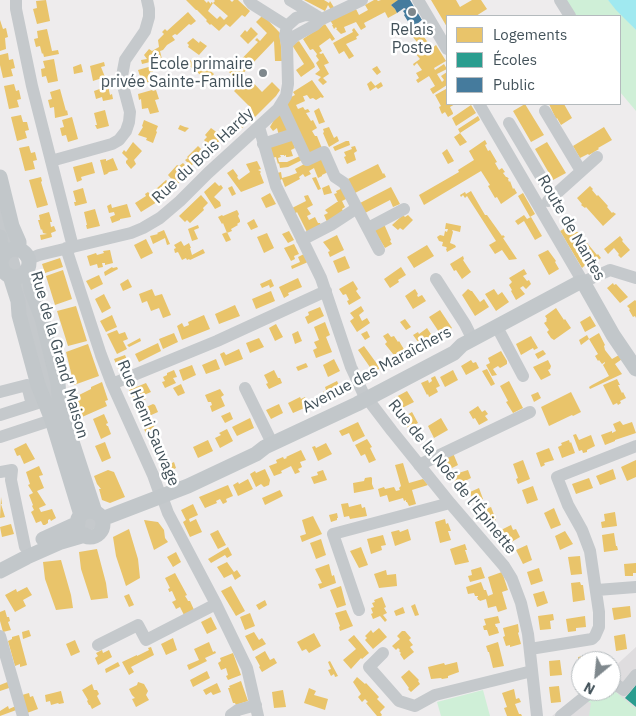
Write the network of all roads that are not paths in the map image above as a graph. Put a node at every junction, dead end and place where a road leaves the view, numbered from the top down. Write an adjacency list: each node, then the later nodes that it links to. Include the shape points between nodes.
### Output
1 (16, 0): 21 (street, Rue Henri Sauvage, via 32,86)
2 (147, 0): 21 (street, via 149,17 126,60 122,76 130,112 126,131 112,144)
3 (249, 0): 10 (street)
4 (290, 0): 9 (street)
5 (362, 0): 9 (street)
6 (418, 0): 12 (street)
7 (560, 0): 8 (street)
8 (569, 15)
9 (318, 18): 10 (street, via 305,15); 11 (street, via 315,25)
10 (287, 26): 11 (street)
11 (287, 44): 13 (street, via 288,84)
12 (446, 47)
13 (281, 104): 17 (street, Rue du Bois Hardy); 18 (street)
14 (480, 105): 25 (street, Route de Nantes)
15 (545, 111): 22 (street)
16 (509, 123): 24 (street)
17 (258, 127): 19 (street, Rue de la Noé de l'Épinette); 32 (street, Rue du Bois Hardy, via 160,218 131,233)
18 (294, 134): 19 (street); 27 (street, via 307,160 324,152 335,177 344,183)
19 (263, 144): 31 (street, Rue de la Noé de l'Épinette, via 276,186)
20 (596, 157): 22 (street)
21 (51, 162): 32 (street, Rue Henri Sauvage)
22 (581, 171): 24 (street)
23 (0, 177): 34 (main road, Rue de la Grand' Maison, via 19,242)
24 (553, 197): 25 (street)
25 (538, 207): 37 (street, Route de Nantes)
26 (0, 208): 34 (street, Rue de la Grand' Maison)
27 (357, 208): 29 (street); 31 (street)
28 (404, 209): 29 (street)
29 (368, 228): 33 (street)
30 (0, 238): 34 (main road, Rue de la Grand' Maison, via 1,249)
31 (302, 240): 38 (street, Rue de la Noé de l'Épinette)
32 (70, 248): 34 (street, Rue du Bois Hardy); 43 (street, Rue Henri Sauvage)
33 (379, 250)
34 (13, 263): 47 (main road, Rue de la Grand' Maison, via 19,315 38,385); 58 (main road, Rue de la Grand' Maison, via 30,280 42,318)
35 (636, 278): 37 (street, via 610,270)
36 (436, 279): 40 (street)
37 (583, 282): 39 (main road, Avenue des Maraîchers); 41 (main road, Route de Nantes)
38 (326, 291): 43 (street); 46 (street, Rue de la Noé de l'Épinette, via 351,367)
39 (497, 327): 40 (main road, Avenue des Maraîchers); 42 (street)
40 (473, 340): 46 (main road, Avenue des Maraîchers)
41 (636, 369)
42 (523, 376)
43 (112, 384): 56 (street, Rue Henri Sauvage)
44 (245, 388): 52 (street)
45 (0, 392): 47 (street, via 27,385)
46 (368, 398): 52 (main road, Avenue des Maraîchers); 54 (street, Rue de la Noé de l'Épinette)
47 (39, 403): 49 (street); 50 (main road, Rue de la Grand' Maison)
48 (530, 412): 54 (street)
49 (0, 415)
50 (52, 420): 51 (street); 58 (main road, Rue de la Grand' Maison)
51 (0, 436)
52 (272, 443): 56 (main road, Avenue des Maraîchers, via 247,458)
53 (636, 446): 64 (street, via 557,477 590,551)
54 (419, 465): 57 (street, Rue de la Noé de l'Épinette)
55 (0, 472): 59 (street, via 12,470 11,480)
56 (161, 496): 58 (main road, Avenue des Maraîchers); 65 (street, Rue Henri Sauvage)
57 (450, 504): 66 (street, via 333,534); 69 (street, Rue de la Noé de l'Épinette, via 512,579 523,610)
58 (87, 521): 59 (main road, Avenue des Maraîchers); 61 (street, Avenue des Maraîchers); 62 (main road, Avenue des Maraîchers, via 61,542)
59 (25, 547): 60 (main road, Avenue des Maraîchers)
60 (0, 560)
61 (0, 566)
62 (0, 571)
63 (636, 587): 64 (street)
64 (597, 590): 69 (street, via 599,627 595,636 588,640)
65 (216, 604): 68 (street, via 146,640 138,625); 75 (street, Rue Henri Sauvage, via 247,668)
66 (359, 610)
67 (0, 636): 77 (street)
68 (98, 645)
69 (530, 649): 71 (street, Rue de la Noé de l'Épinette)
70 (383, 653): 71 (street, via 369,667 399,701 415,706 435,695)
71 (532, 671): 78 (street, Rue de la Noé de l'Épinette)
72 (636, 675): 73 (street, via 624,690)
73 (621, 688)
74 (580, 701): 79 (street)
75 (257, 711): 76 (street, via 238,710)
76 (231, 715)
77 (23, 716)
78 (537, 716)
79 (561, 716)

